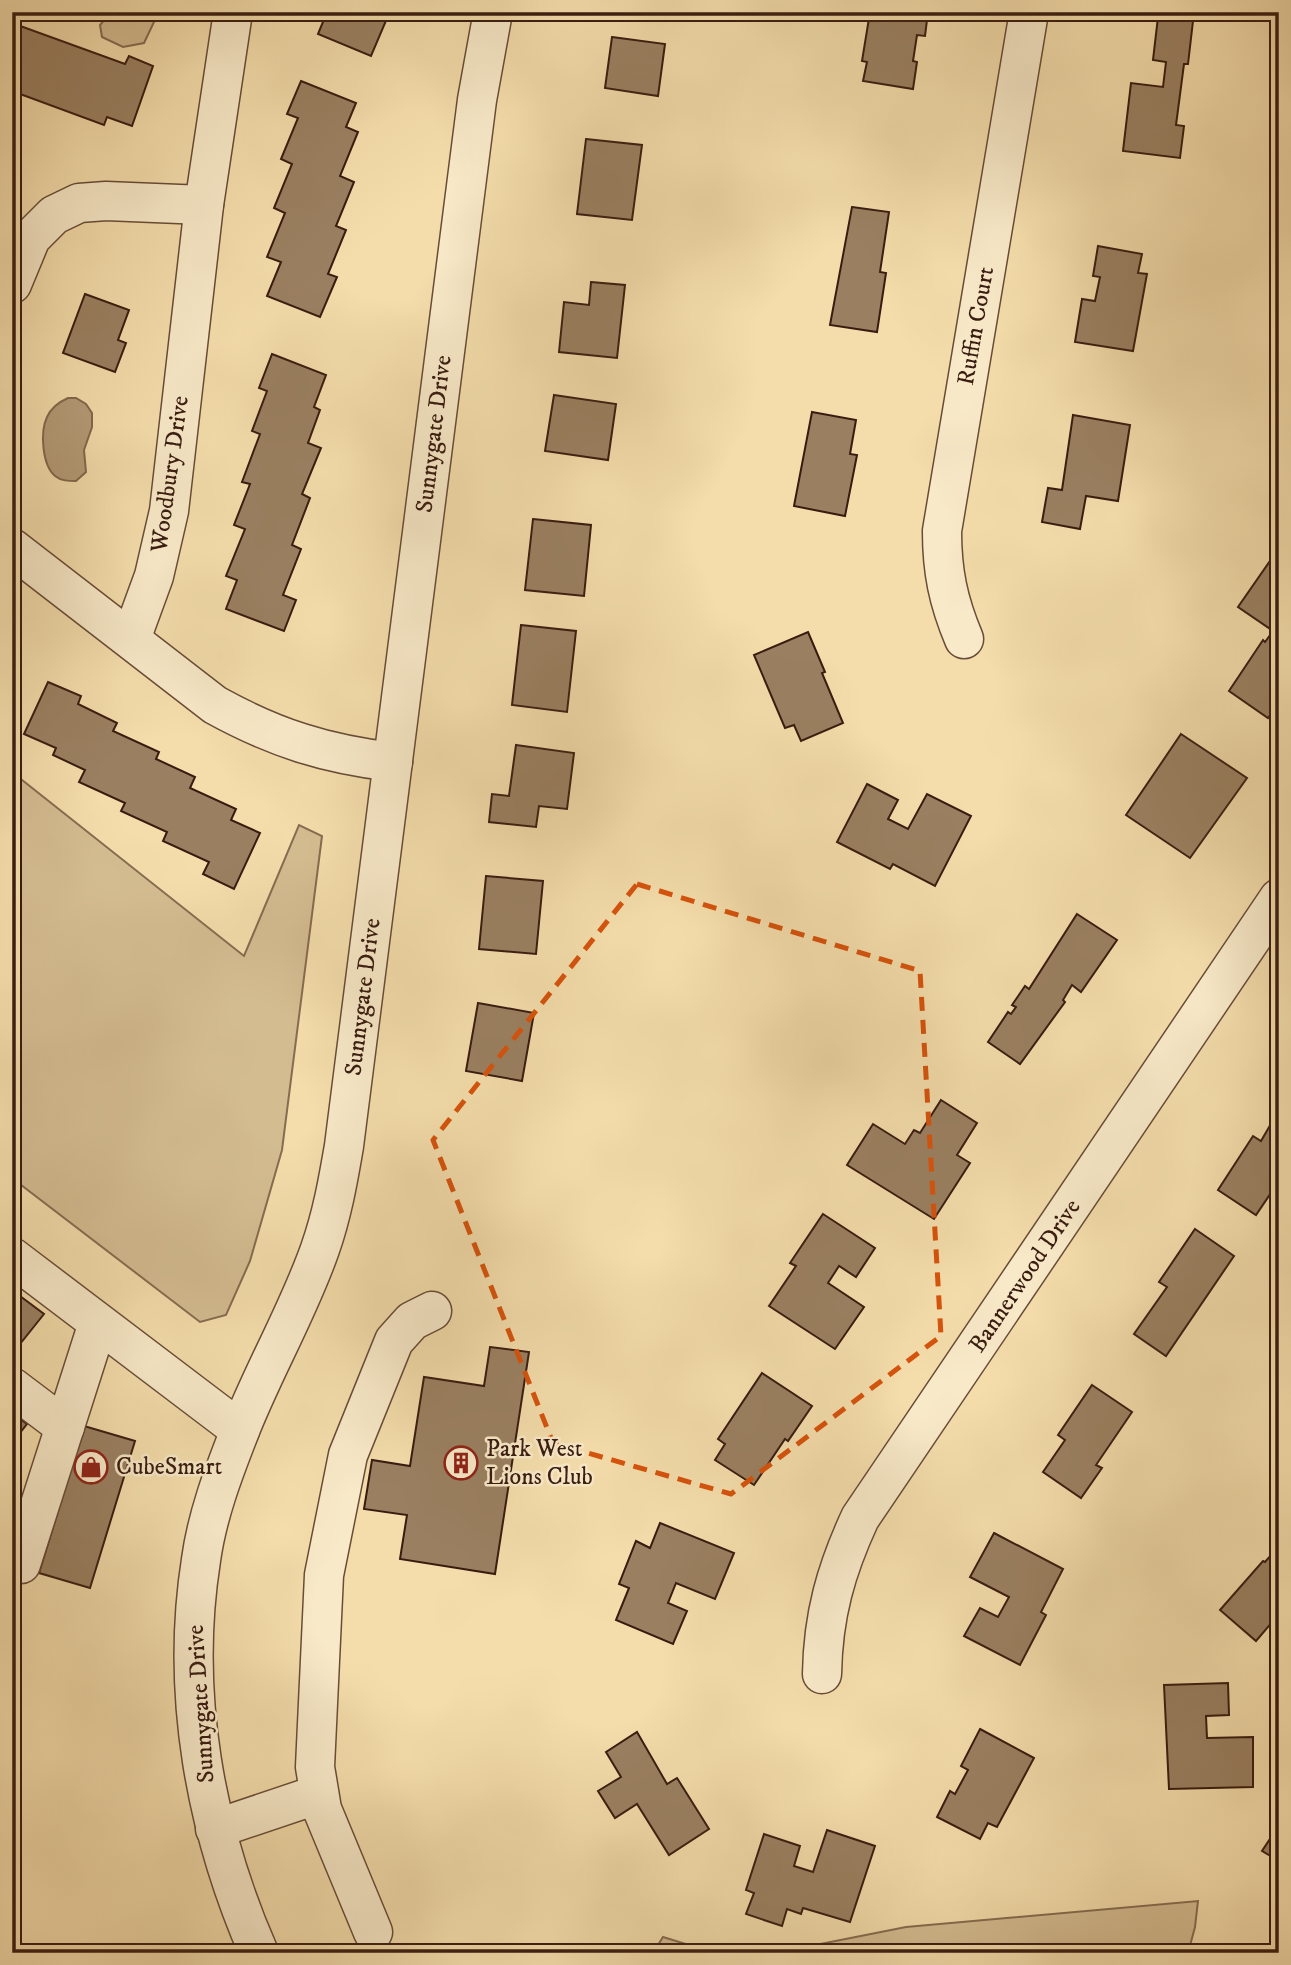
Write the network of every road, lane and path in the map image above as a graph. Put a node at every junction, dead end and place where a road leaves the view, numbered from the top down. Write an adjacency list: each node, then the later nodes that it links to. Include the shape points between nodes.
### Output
1 (233, 12): 4 (street, Woodbury Drive)
2 (493, 12): 9 (street, Sunnygate Drive, via 477,100)
3 (1029, 12): 8 (street, Ruffin Court, via 942,531 946,586)
4 (205, 205): 5 (street, via 79,203 54,215 31,238); 7 (street, Woodbury Drive, via 169,511 154,576)
5 (12, 284)
6 (12, 548): 7 (street)
7 (131, 639): 9 (street, via 215,705 246,722 301,744)
8 (964, 639)
9 (393, 762): 16 (street, Sunnygate Drive, via 344,1146 330,1218)
10 (1279, 898): 18 (street, Bannerwood Drive, via 860,1518 828,1603)
11 (12, 1257): 13 (street)
12 (432, 1311): 19 (street, via 412,1321 394,1341 348,1455 324,1575 315,1767)
13 (98, 1323): 15 (street); 16 (street)
14 (12, 1387): 15 (street)
15 (65, 1427): 17 (street, via 21,1563)
16 (240, 1430): 20 (street, Sunnygate Drive, via 217,1490 194,1612 193,1667 201,1758)
17 (12, 1563)
18 (822, 1674)
19 (319, 1794): 20 (street); 21 (street)
20 (215, 1829): 22 (street, Sunnygate Drive)
21 (373, 1932)
22 (259, 1953)

